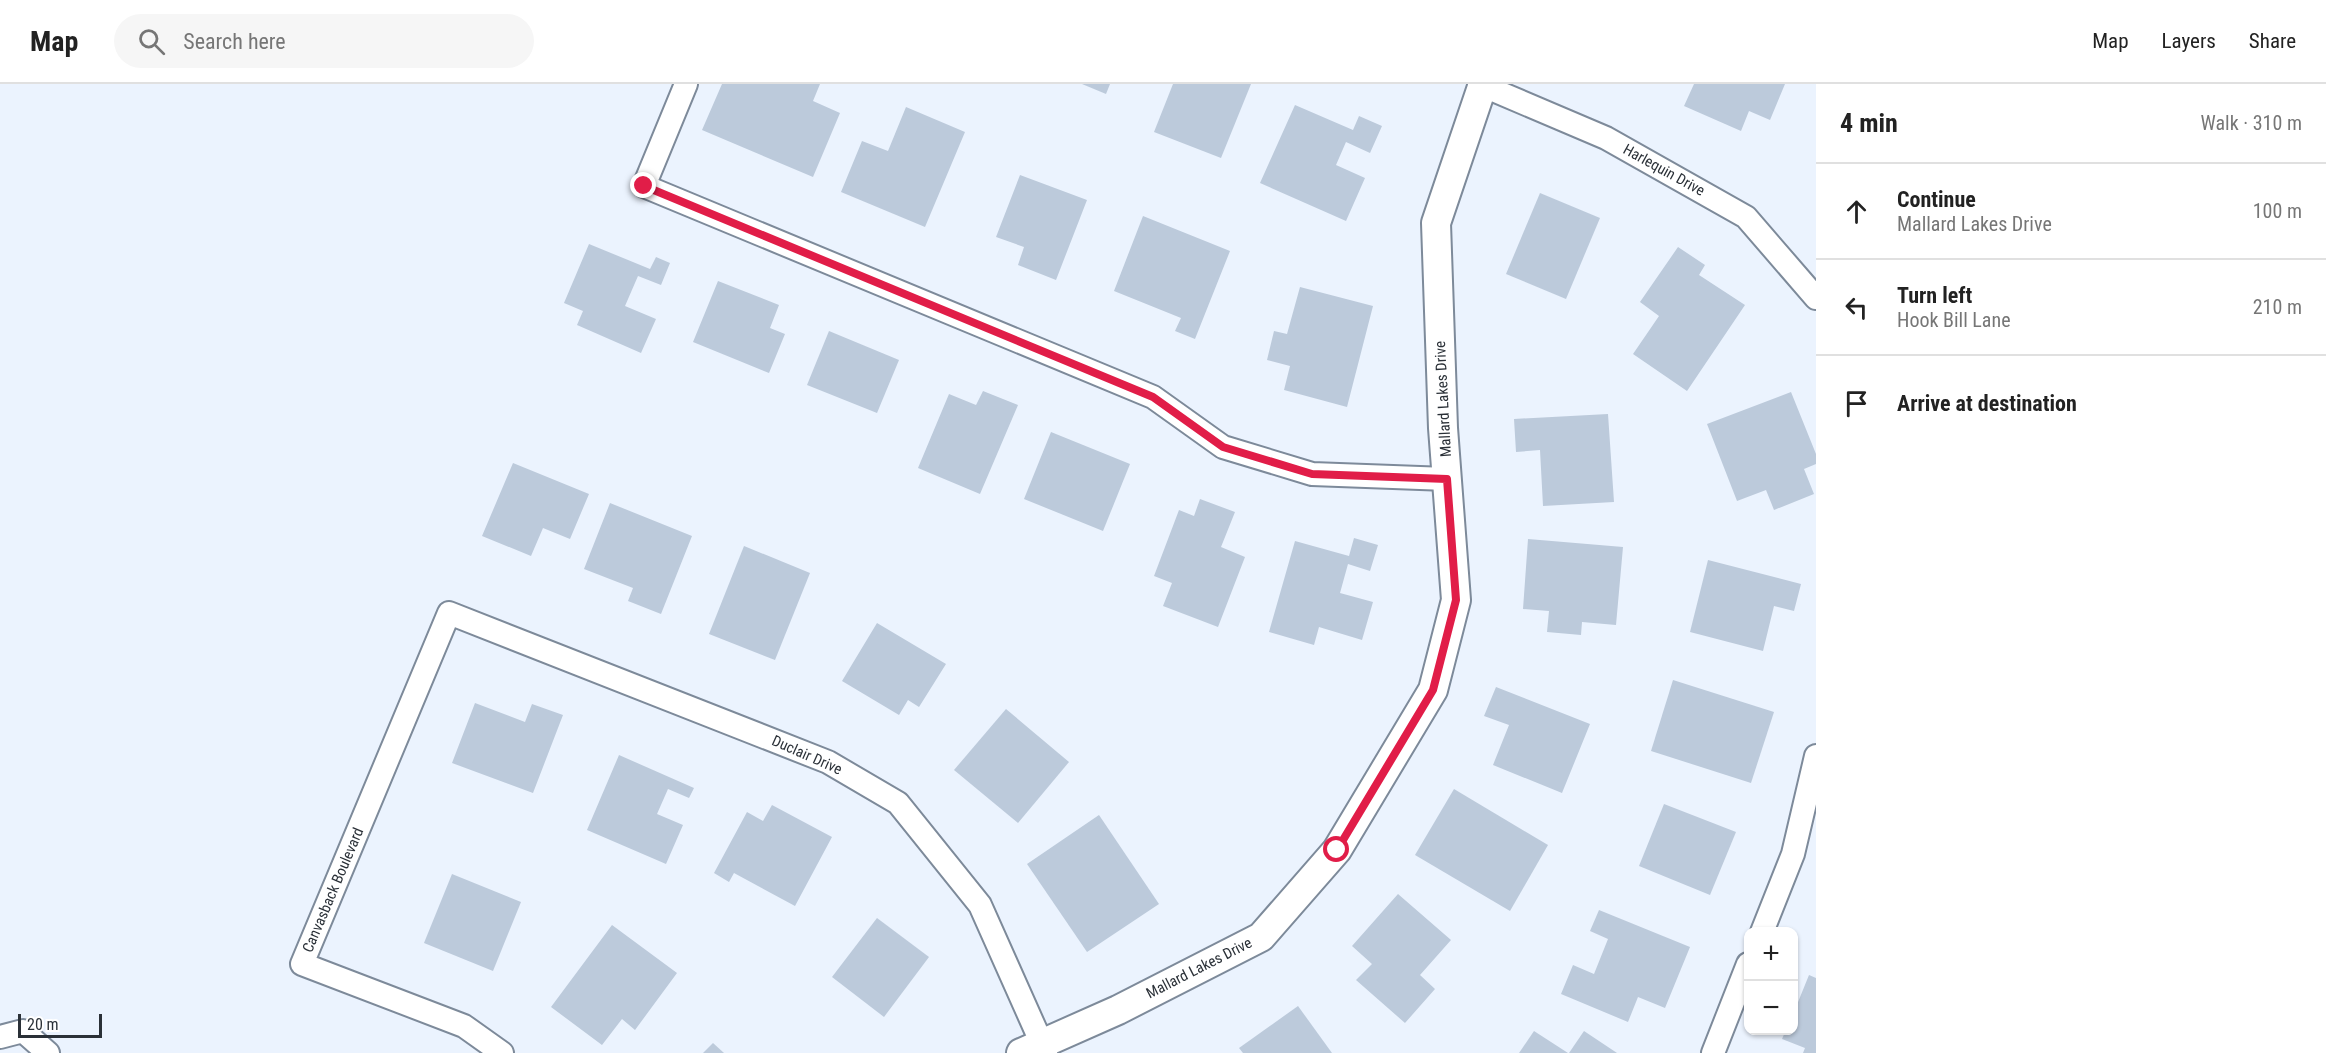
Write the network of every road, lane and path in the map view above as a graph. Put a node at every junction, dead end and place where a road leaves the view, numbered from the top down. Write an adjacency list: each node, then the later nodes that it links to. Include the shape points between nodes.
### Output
1 (686, 84): 4 (street, via 644,186 1153,397 1223,447 1312,474)
2 (1481, 84): 3 (street, Harlequin Drive, via 1606,138 1746,217); 4 (street, Mallard Lakes Drive, via 1436,223)
3 (1816, 298)
4 (1447, 479): 10 (street, Mallard Lakes Drive, via 1456,600 1433,690 1337,850 1261,937)
5 (449, 613): 10 (street, Duclair Drive, via 828,762 898,803 980,905); 12 (street, Canvasback Boulevard, via 302,964 464,1026)
6 (1816, 756): 7 (street, via 1793,854)
7 (1764, 927)
8 (1744, 976): 13 (street)
9 (0, 1037): 11 (street, via 23,1031)
10 (1037, 1050)
11 (48, 1053)
12 (502, 1053)
13 (1713, 1053)

